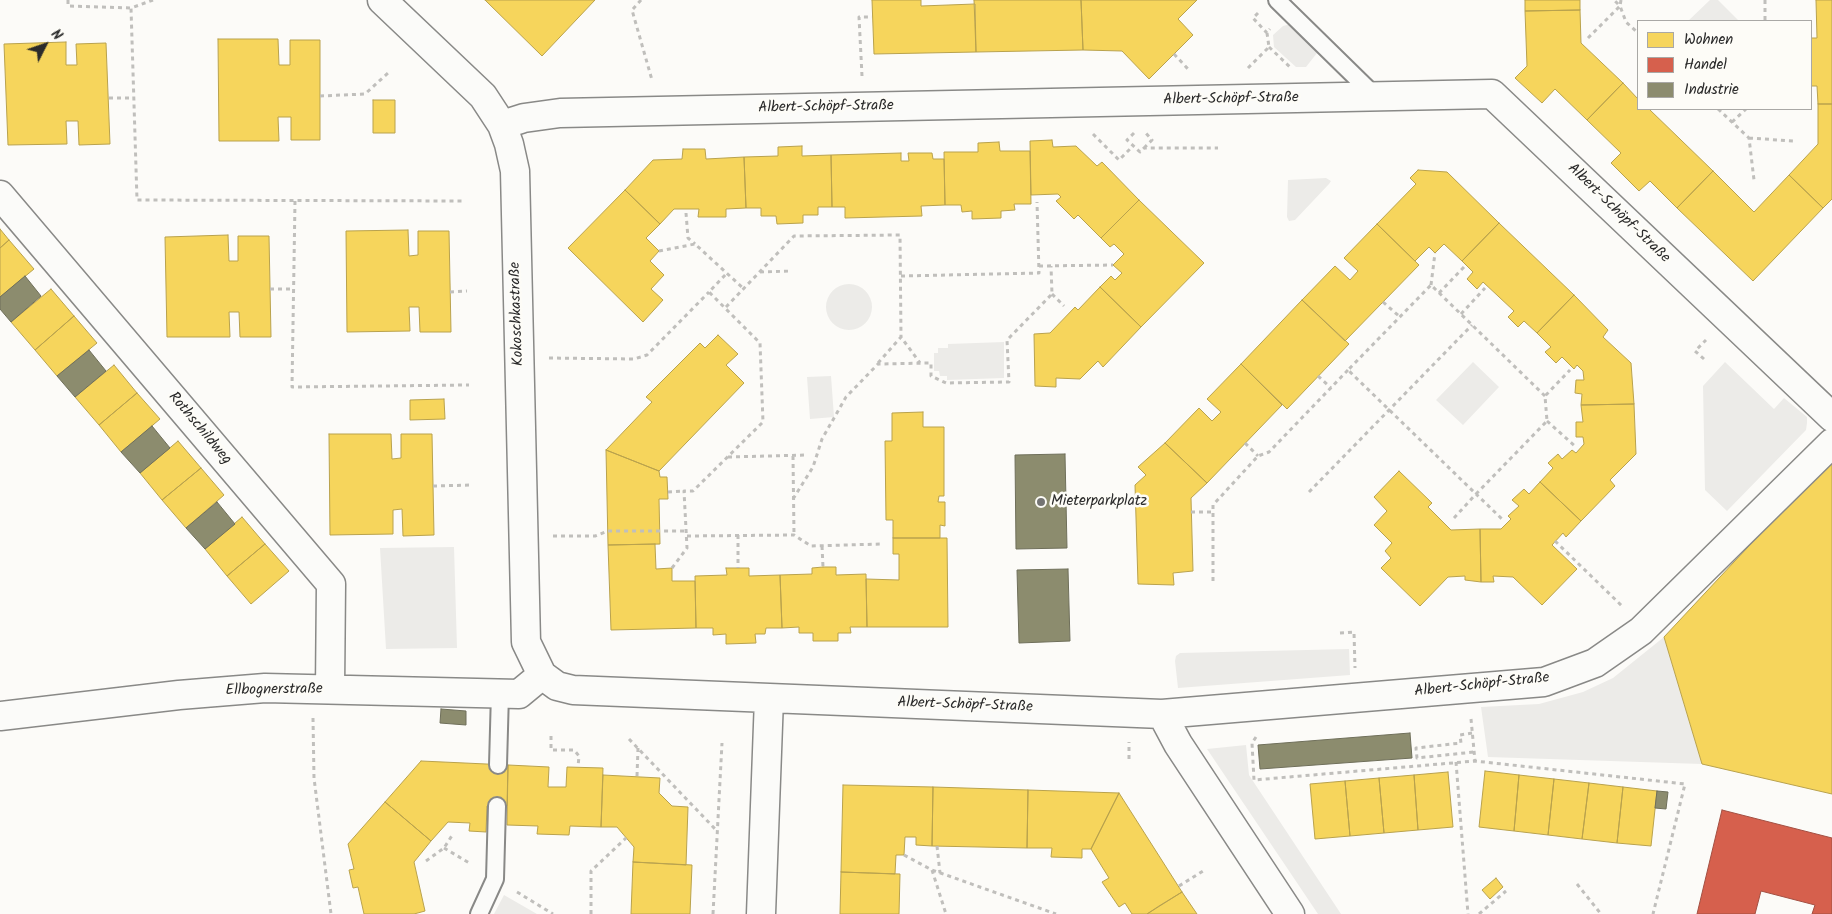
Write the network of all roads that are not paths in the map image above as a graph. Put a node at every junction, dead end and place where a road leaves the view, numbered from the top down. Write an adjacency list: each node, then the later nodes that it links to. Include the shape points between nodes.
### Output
1 (382, 0): 4 (street, Kokoschkastraße, via 483,96)
2 (1282, 5): 3 (lane)
3 (1376, 97): 4 (street, Albert-Schöpf-Straße, via 560,113); 6 (street, Albert-Schöpf-Straße, via 1492,94)
4 (502, 125): 8 (street, Kokoschkastraße, via 515,171 526,642)
5 (0, 195): 9 (street, Rothschildweg, via 331,584)
6 (1832, 417)
7 (1832, 443): 12 (street, Albert-Schöpf-Straße, via 1641,631 1595,663 1568,674 1544,682)
8 (542, 675): 10 (street, Ellbognerstraße, via 519,694); 11 (street, Albert-Schöpf-Straße, via 557,686 573,690)
9 (322, 689): 10 (street, Ellbognerstraße); 13 (street, Ellbognerstraße, via 265,688 179,695)
10 (500, 693): 14 (lane)
11 (769, 698): 12 (street, Albert-Schöpf-Straße); 17 (street)
12 (1162, 714): 18 (street, via 1178,744)
13 (0, 716)
14 (498, 765)
15 (497, 806): 16 (lane, via 495,879)
16 (480, 914)
17 (761, 914)
18 (1290, 914)

